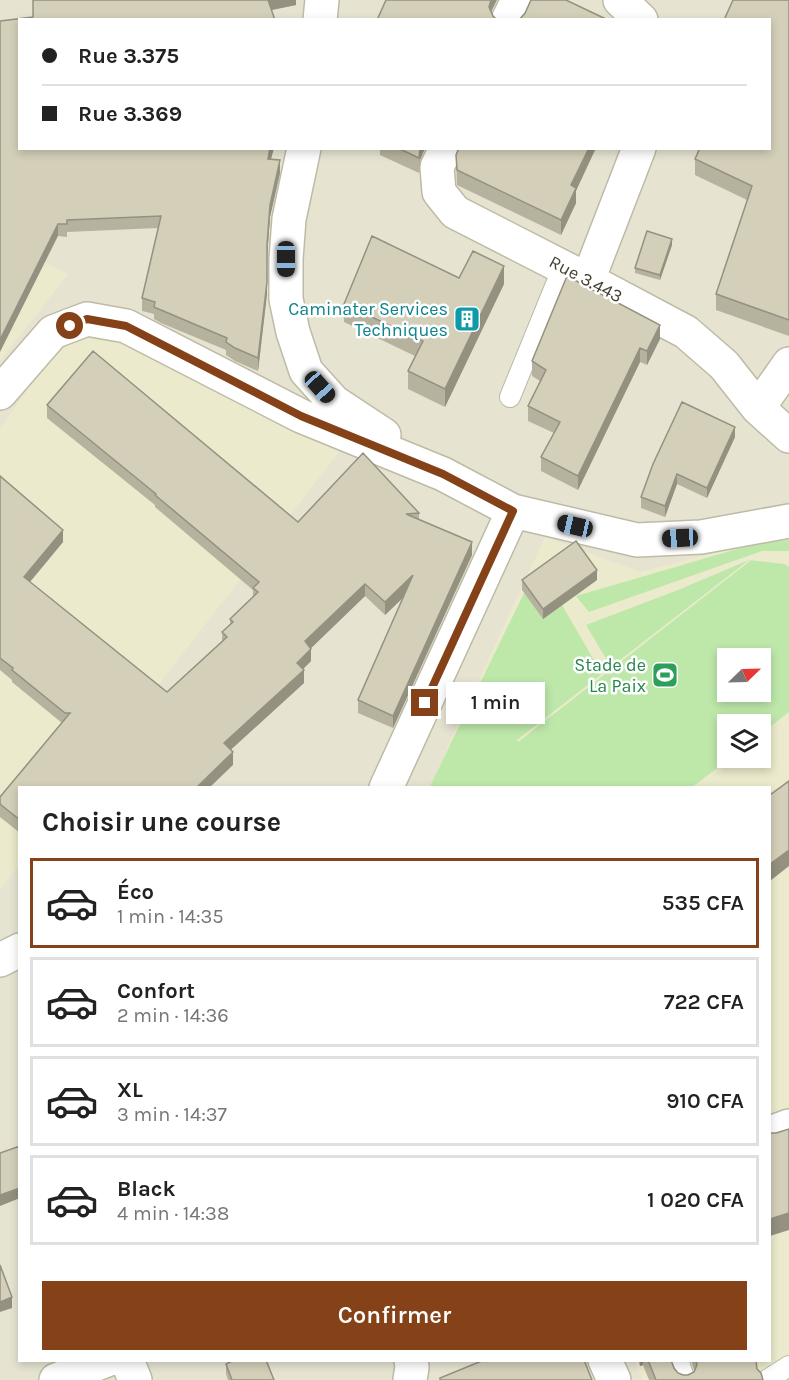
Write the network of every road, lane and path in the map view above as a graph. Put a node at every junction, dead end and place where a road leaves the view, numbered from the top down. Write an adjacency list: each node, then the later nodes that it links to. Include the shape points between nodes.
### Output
1 (322, 0): 4 (street)
2 (518, 0): 5 (street)
3 (620, 0): 6 (street)
4 (320, 18)
5 (509, 18)
6 (639, 18)
7 (304, 150): 16 (street, via 289,219 286,299 306,371 334,402)
8 (445, 150): 10 (street, Rue 3.443, via 437,167 439,192 455,212)
9 (638, 150): 10 (street)
10 (576, 274): 13 (lane); 14 (street, Rue 3.443, via 686,332 724,365)
11 (789, 364): 14 (street)
12 (0, 393): 16 (street, via 53,332 87,319 126,326 301,416)
13 (510, 397)
14 (758, 408): 15 (street, Rue 3.443)
15 (789, 436)
16 (443, 474): 17 (street)
17 (513, 511): 18 (street, via 638,540 701,537); 19 (street)
18 (789, 521)
19 (387, 786)
20 (18, 951): 21 (street)
21 (0, 960)
22 (789, 1126): 23 (street)
23 (771, 1133)
24 (102, 1362): 30 (street)
25 (128, 1362): 31 (street)
26 (411, 1362): 32 (street)
27 (606, 1362): 33 (street)
28 (679, 1362): 34 (lane)
29 (789, 1366): 35 (lane)
30 (56, 1380)
31 (135, 1380)
32 (410, 1380)
33 (614, 1380)
34 (685, 1380)
35 (767, 1380)

